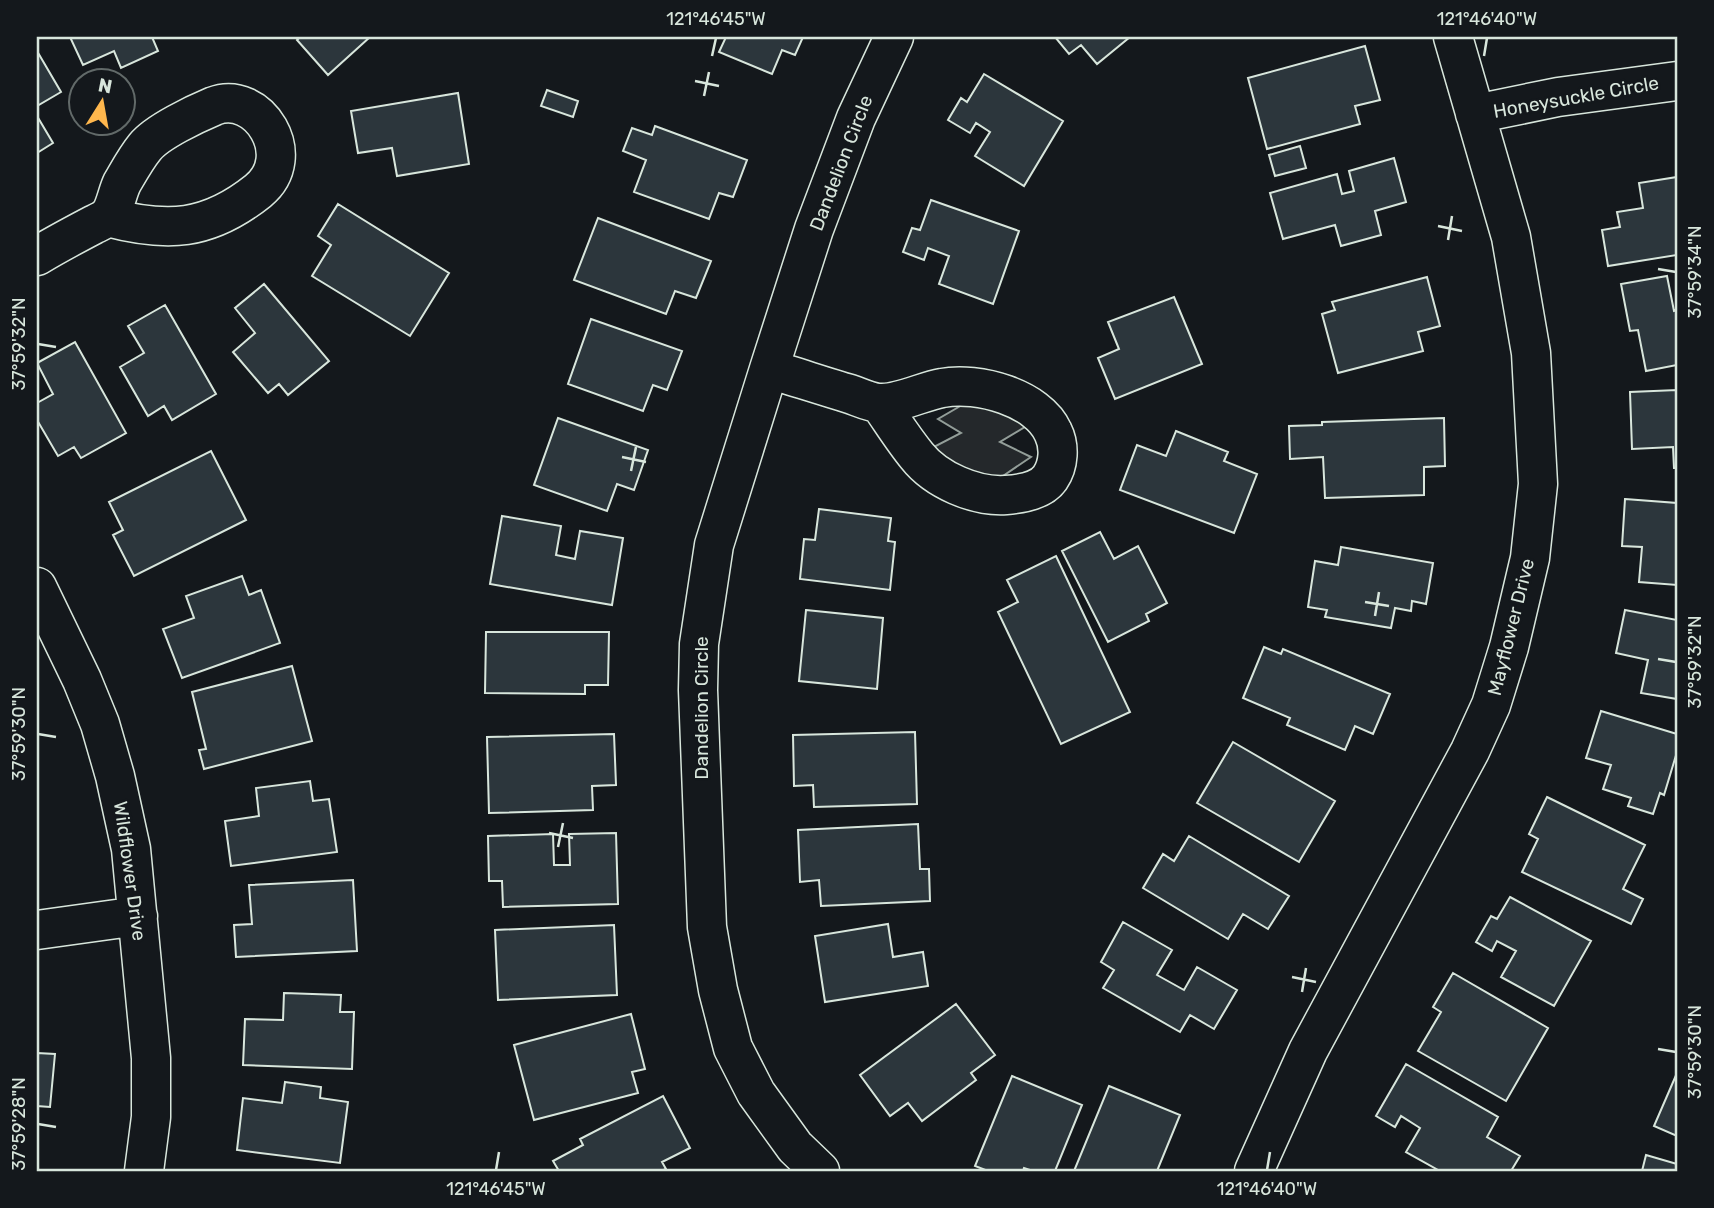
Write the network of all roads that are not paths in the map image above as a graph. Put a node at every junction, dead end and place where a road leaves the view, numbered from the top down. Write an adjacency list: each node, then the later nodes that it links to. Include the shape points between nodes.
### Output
1 (894, 37): 7 (street, Dandelion Circle, via 856,118 814,229)
2 (1453, 37): 4 (street, Mayflower Drive)
3 (1677, 81): 4 (street, Honeysuckle Circle)
4 (1475, 114): 14 (street, Mayflower Drive, via 1511,237 1531,353 1538,484 1530,558 1509,647 1471,751 1308,1051)
5 (107, 217): 6 (street)
6 (37, 256)
7 (769, 369): 8 (street); 13 (street, Dandelion Circle, via 714,545 701,631 698,690 707,927 733,1048 756,1093 795,1147)
8 (880, 404)
9 (37, 587): 10 (street, Wildflower Drive, via 82,680 116,776)
10 (138, 916): 11 (street); 12 (street, Wildflower Drive, via 151,1058 151,1117)
11 (37, 930)
12 (144, 1171)
13 (820, 1171)
14 (1254, 1171)

